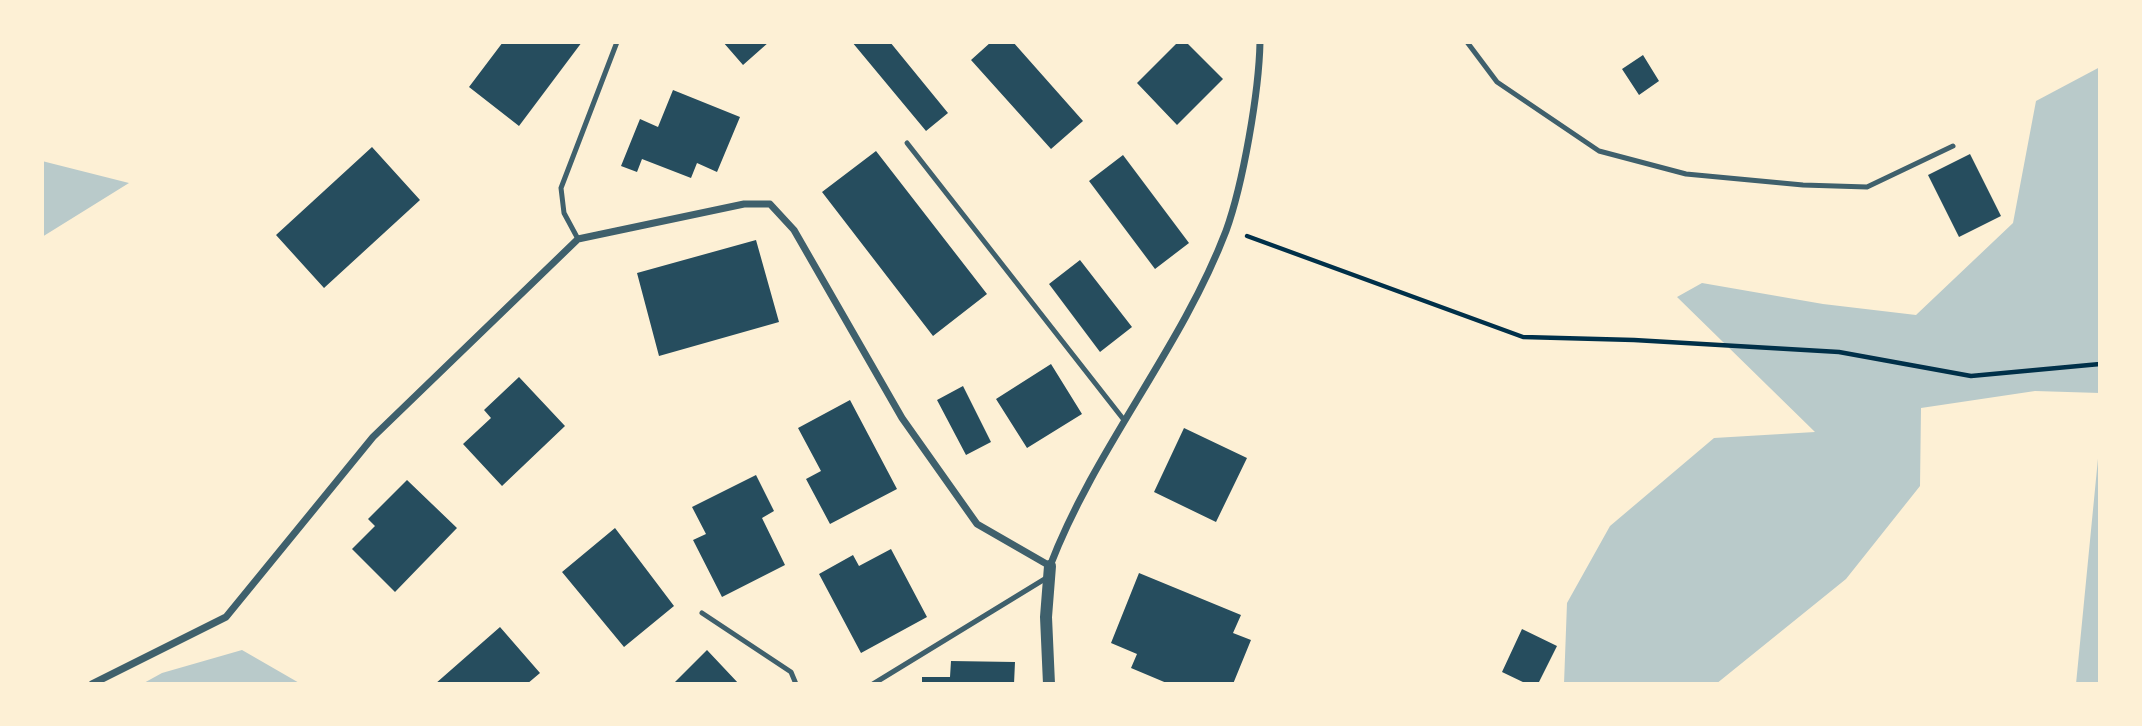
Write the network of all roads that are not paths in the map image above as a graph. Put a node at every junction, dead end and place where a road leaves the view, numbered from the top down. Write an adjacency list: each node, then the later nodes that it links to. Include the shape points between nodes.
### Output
1 (617, 42): 6 (lane, via 561,188 564,213)
2 (1260, 42): 7 (street, via 1245,149 1226,229 1189,308)
3 (1467, 42): 5 (lane, via 1497,82 1599,151 1686,174 1867,187)
4 (907, 143): 7 (lane)
5 (1953, 146)
6 (578, 239): 8 (street, via 744,204 770,204 794,230 902,418 977,524); 10 (street, via 373,437 226,617)
7 (1124, 421): 8 (street, via 1075,508)
8 (1049, 572): 12 (lane); 13 (street)
9 (702, 613): 11 (lane, via 791,672)
10 (92, 684)
11 (796, 684)
12 (873, 684)
13 (1049, 684)

